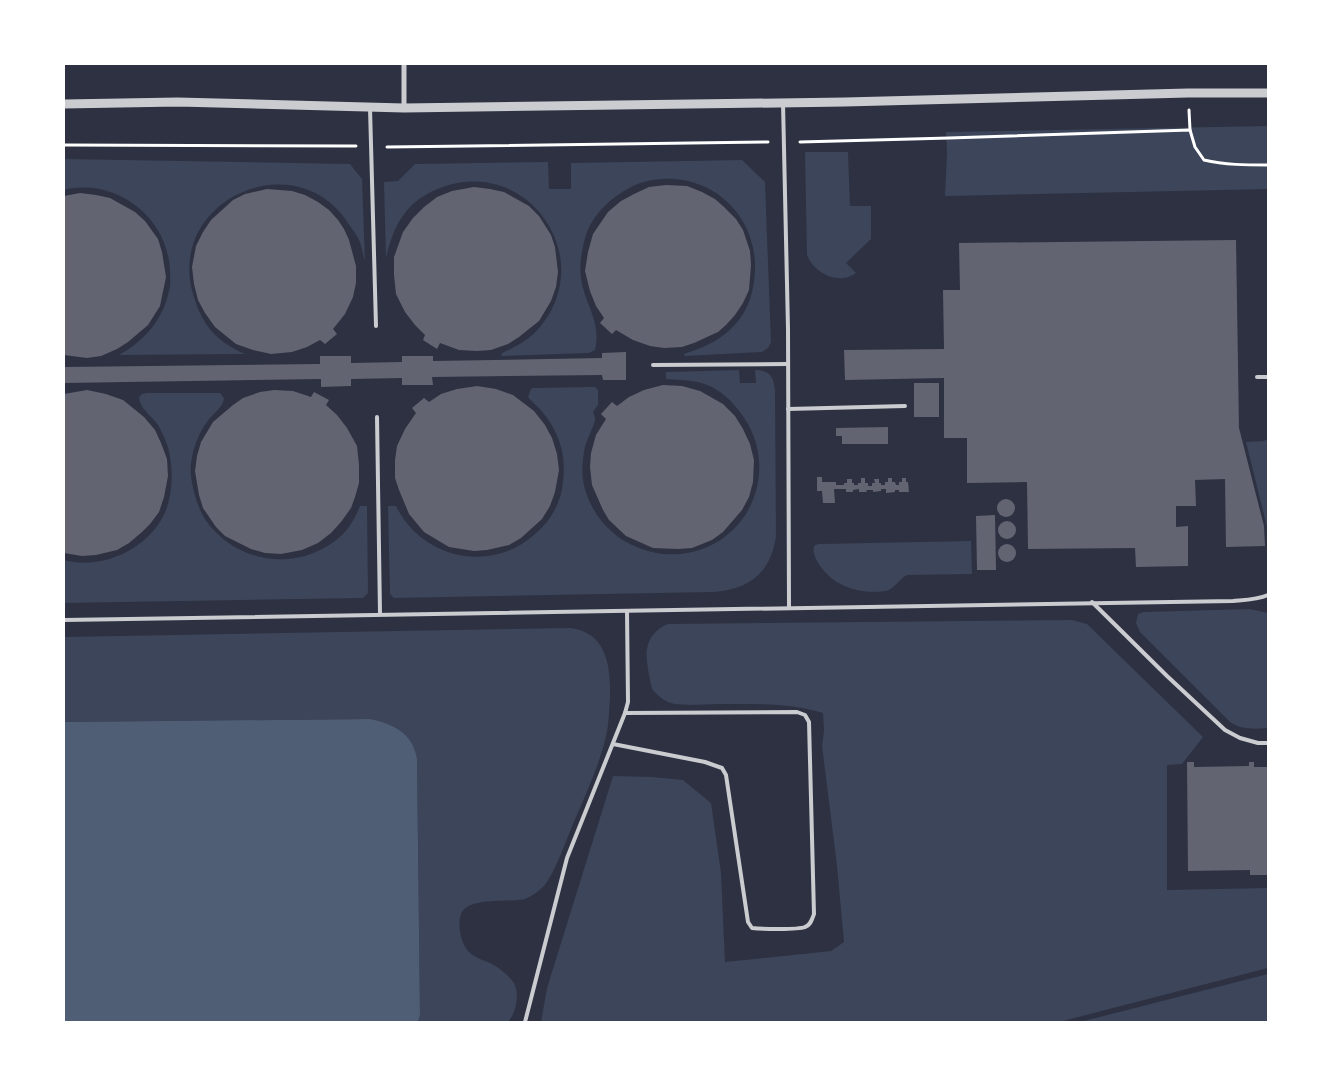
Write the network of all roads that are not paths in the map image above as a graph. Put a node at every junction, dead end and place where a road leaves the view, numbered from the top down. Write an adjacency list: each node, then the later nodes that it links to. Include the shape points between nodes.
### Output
1 (404, 64): 6 (street)
2 (1268, 92): 3 (street)
3 (783, 103): 6 (street); 8 (lane)
4 (64, 104): 5 (street, via 178,102)
5 (370, 108): 6 (street); 7 (lane)
6 (404, 108)
7 (376, 326)
8 (788, 364): 9 (lane); 13 (lane)
9 (653, 366)
10 (1257, 377): 11 (lane)
11 (1268, 377)
12 (905, 406): 13 (lane)
13 (788, 409): 19 (lane)
14 (377, 417): 21 (lane)
15 (1268, 594): 16 (lane)
16 (1262, 598): 17 (lane); 18 (lane)
17 (1268, 600)
18 (1092, 602): 19 (lane); 24 (lane, via 1225,730 1240,738)
19 (789, 608): 20 (lane)
20 (627, 611): 21 (lane); 23 (lane, via 628,702)
21 (380, 614): 22 (lane)
22 (64, 620)
23 (625, 713): 25 (lane); 25 (lane, via 797,712 805,716 809,722 814,914 811,923 805,928 762,930 752,928 748,922 726,775 722,768)
24 (1268, 743)
25 (614, 744): 26 (lane, via 567,858)
26 (525, 1022)

